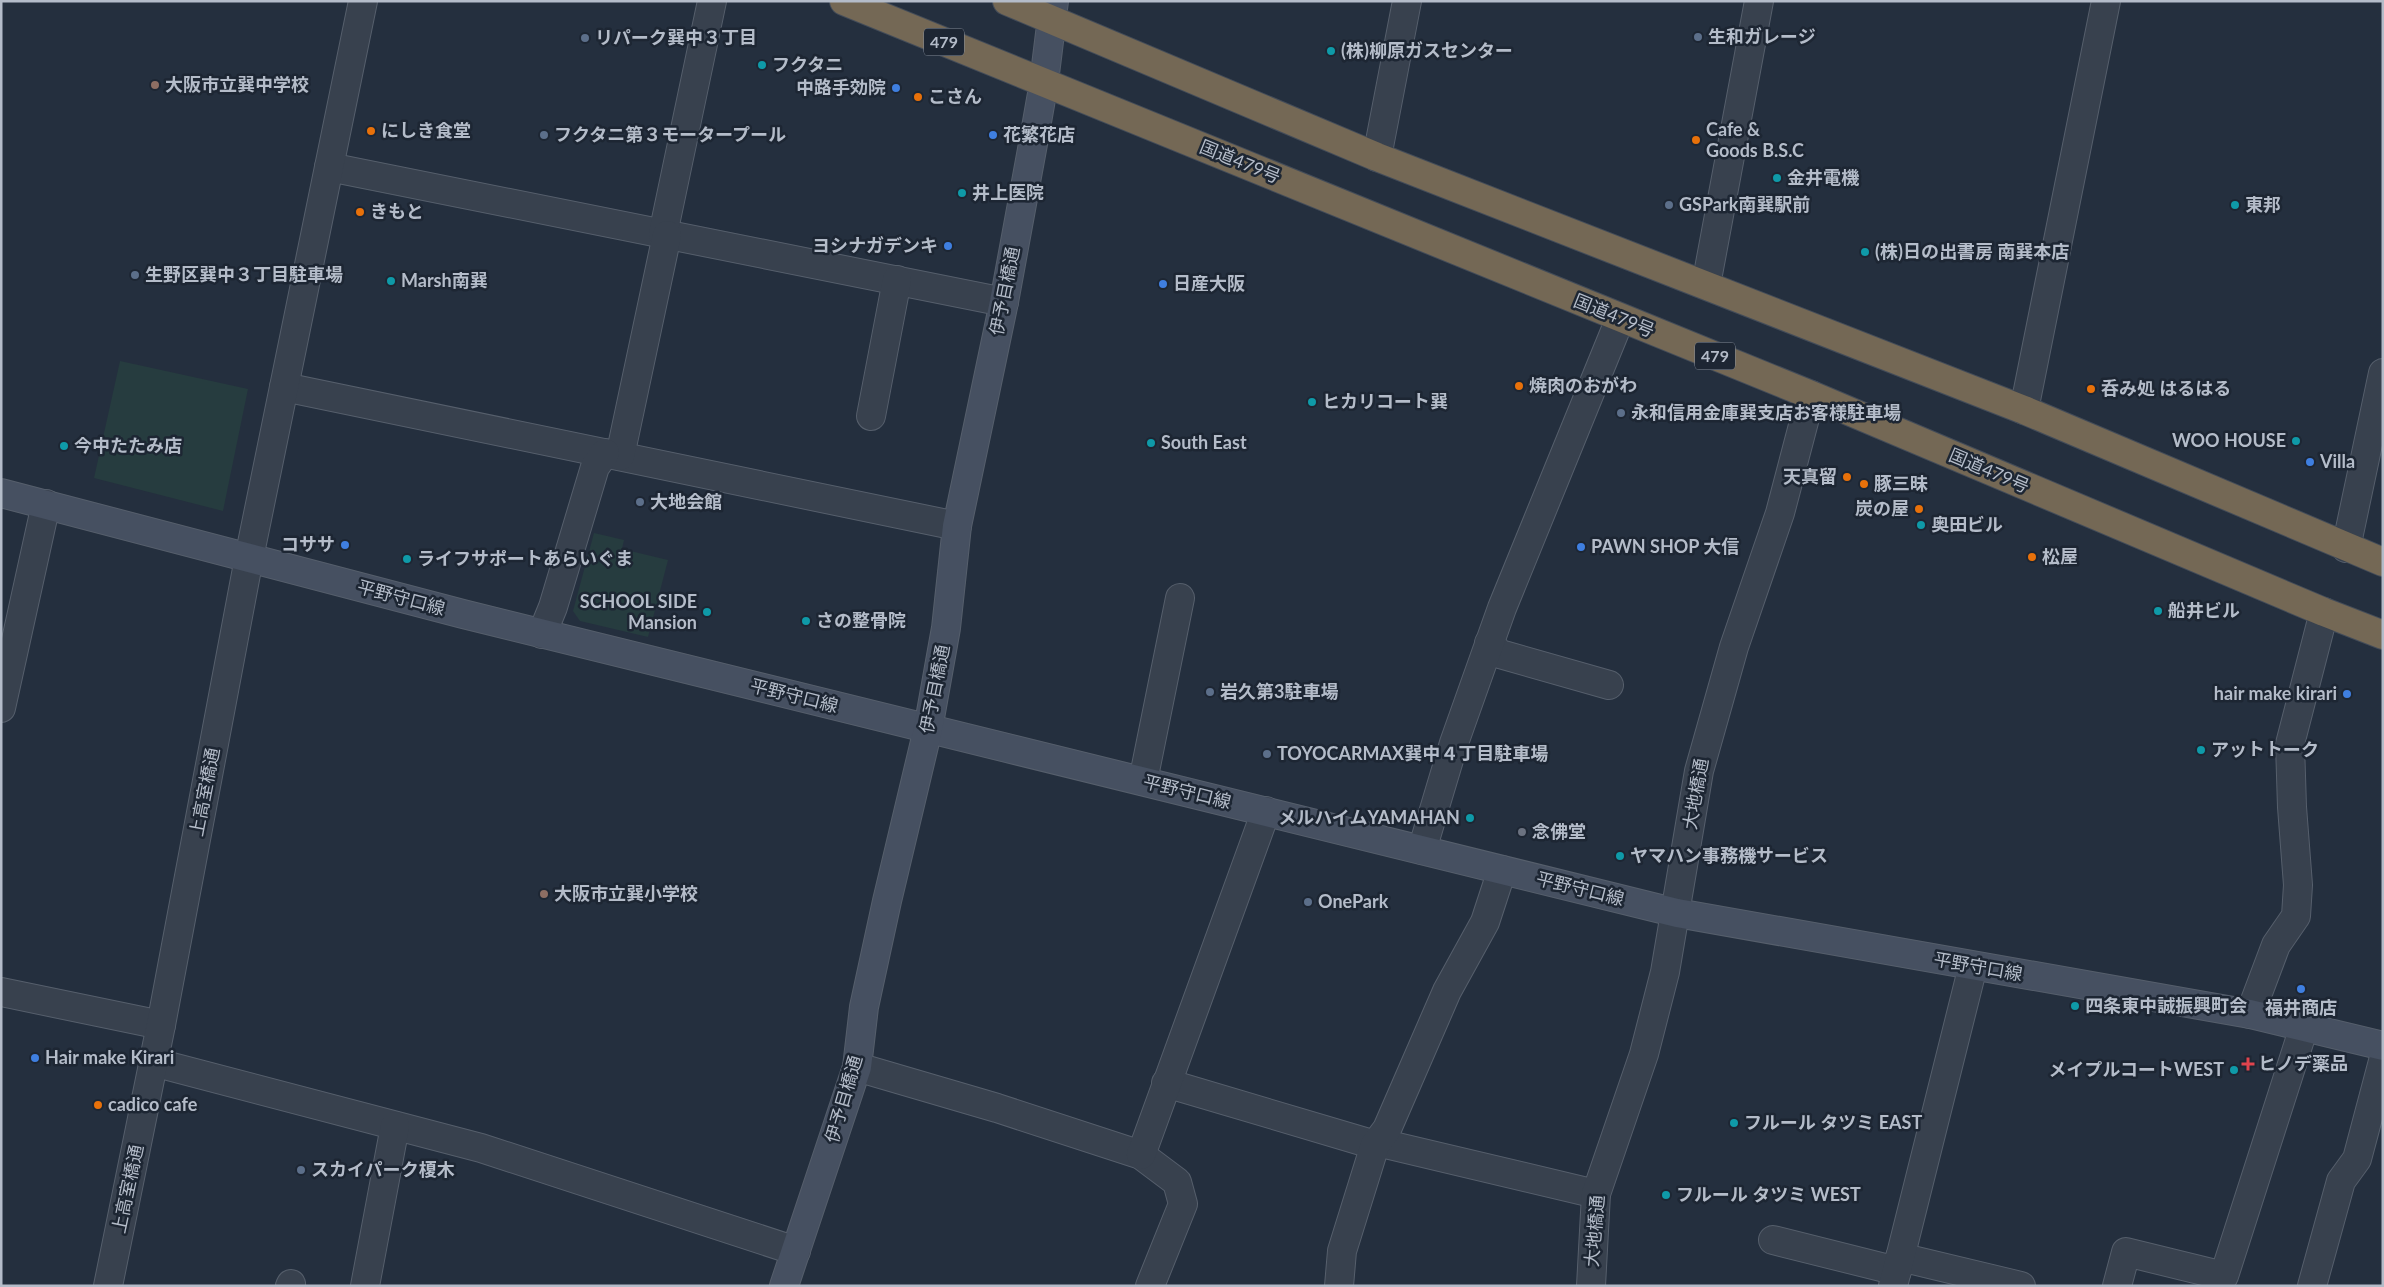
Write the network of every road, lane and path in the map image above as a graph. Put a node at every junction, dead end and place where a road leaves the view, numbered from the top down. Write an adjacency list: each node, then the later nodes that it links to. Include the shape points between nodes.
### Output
1 (363, 1): 11 (street, 上高室橋通)
2 (712, 1): 12 (street)
3 (844, 1): 9 (highway, 国道479号 / 479)
4 (1007, 1): 8 (highway)
5 (1407, 1): 10 (street)
6 (1759, 1): 14 (street)
7 (2106, 1): 20 (street)
8 (1052, 10): 9 (main road, 伊予目橋通); 10 (highway)
9 (1044, 82): 15 (main road, 伊予目橋通); 16 (highway, 国道479号 / 479)
10 (1377, 157): 14 (highway)
11 (329, 167): 12 (street); 18 (street, 上高室橋通)
12 (665, 234): 13 (street); 22 (street)
13 (897, 280): 15 (street); 21 (street)
14 (1706, 285): 20 (highway)
15 (1004, 302): 25 (main road, 伊予目橋通)
16 (1620, 319): 19 (highway, 国道479号 / 479); 33 (street)
17 (2383, 373): 26 (street)
18 (284, 387): 22 (street); 27 (street, 上高室橋通)
19 (1811, 396): 30 (highway, 国道479号 / 479); 41 (street, 大地橋通, via 1780,513 1734,647 1698,771)
20 (2024, 410): 26 (highway)
21 (871, 416)
22 (612, 455): 25 (street); 31 (street, via 595,467)
23 (1, 493): 24 (main road, 平野守口線)
24 (46, 504): 27 (main road, 平野守口線); 35 (street)
25 (957, 526): 36 (main road, 伊予目橋通, via 946,628)
26 (2346, 548): 28 (highway)
27 (249, 558): 31 (main road, 平野守口線); 45 (street, 上高室橋通)
28 (2383, 562)
29 (1180, 598): 37 (street)
30 (2324, 612): 32 (highway, 国道479号 / 479); 44 (street, via 2290,744 2298,885 2296,916 2276,945)
31 (542, 634): 36 (main road, 平野守口線)
32 (2383, 635)
33 (1489, 643): 34 (street, via 1500,654); 39 (street, via 1454,743)
34 (1609, 686)
35 (1, 708)
36 (928, 729): 37 (main road, 平野守口線); 50 (main road, 伊予目橋通, via 870,978)
37 (1143, 781): 38 (main road, 平野守口線)
38 (1266, 811): 39 (main road, 平野守口線); 51 (street)
39 (1422, 850): 40 (main road, 平野守口線)
40 (1502, 870): 41 (main road, 平野守口線); 53 (street, via 1485,922 1447,991 1387,1129)
41 (1677, 913): 42 (main road, 平野守口線); 55 (street, 大地橋通, via 1644,1054)
42 (1973, 966): 44 (main road, 平野守口線); 58 (street)
43 (1, 992): 45 (street)
44 (2250, 1014): 46 (main road, 平野守口線)
45 (161, 1025): 49 (street, 上高室橋通)
46 (2304, 1027): 47 (main road, 平野守口線); 66 (street, via 2224,1276 2126,1252)
47 (2383, 1046)
48 (2383, 1061): 67 (street, via 2357,1158 2341,1181)
49 (153, 1062): 52 (street); 59 (street, 上高室橋通)
50 (857, 1067): 54 (street, via 998,1108); 57 (main road, 伊予目橋通)
51 (1166, 1083): 53 (street); 54 (street)
52 (395, 1126): 57 (street, via 481,1148); 60 (street)
53 (1374, 1145): 55 (street, via 1385,1144); 63 (street, via 1342,1251)
54 (1141, 1155): 62 (street, via 1177,1182 1183,1204)
55 (1596, 1194): 64 (street, 大地橋通)
56 (1773, 1240): 58 (street)
57 (796, 1250): 61 (main road, 伊予目橋通)
58 (1897, 1271): 65 (street)
59 (108, 1286)
60 (365, 1286)
61 (784, 1286)
62 (1150, 1286)
63 (1339, 1286)
64 (1591, 1286)
65 (2022, 1286)
66 (2117, 1286)
67 (2312, 1286)

